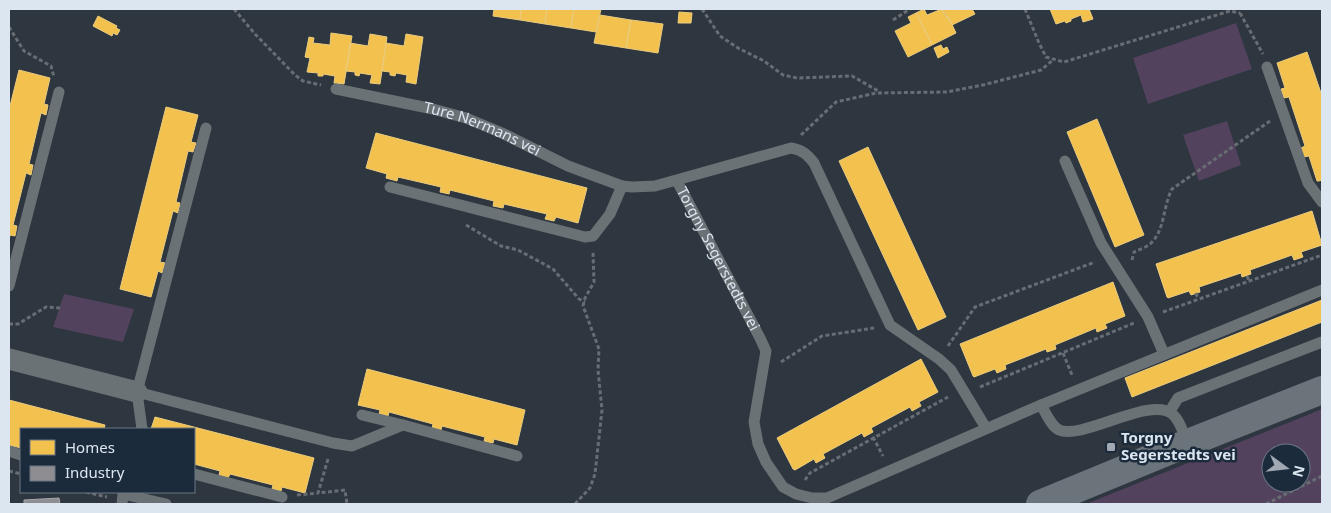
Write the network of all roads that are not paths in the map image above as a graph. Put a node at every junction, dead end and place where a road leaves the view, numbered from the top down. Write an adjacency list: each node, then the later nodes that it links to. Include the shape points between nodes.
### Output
1 (1267, 66): 9 (lane, via 1308,183)
2 (336, 88): 8 (lane, Ture Nermans vei, via 466,118 568,166)
3 (59, 92): 10 (lane)
4 (206, 128): 16 (lane)
5 (1065, 161): 13 (lane, via 1101,243 1148,317)
6 (677, 181): 8 (lane, Ture Nermans vei, via 655,186); 22 (lane, Torgny Segerstedts vei, via 791,148 808,155 890,326 951,370); 22 (lane, Torgny Segerstedts vei, via 766,351 754,422 766,462 783,487 812,498 827,498)
7 (390, 186): 8 (lane, via 585,236 593,236 610,214)
8 (622, 186)
9 (1322, 202)
10 (9, 286)
11 (1322, 290): 13 (lane)
12 (1322, 342): 18 (lane, via 1178,398)
13 (1164, 354): 17 (lane)
14 (9, 359): 16 (street)
15 (1322, 390): 23 (main road)
16 (137, 392): 20 (lane, via 352,446); 21 (lane)
17 (1041, 406): 18 (lane, via 1053,425 1060,430 1074,432 1156,409); 22 (lane)
18 (1170, 412): 23 (lane)
19 (362, 415): 20 (lane)
20 (402, 425): 24 (lane)
21 (142, 428)
22 (986, 428)
23 (1188, 443): 29 (main road)
24 (517, 456)
25 (195, 474): 26 (lane)
26 (282, 497)
27 (122, 504): 28 (lane, via 123,494)
28 (166, 504)
29 (1040, 504)

